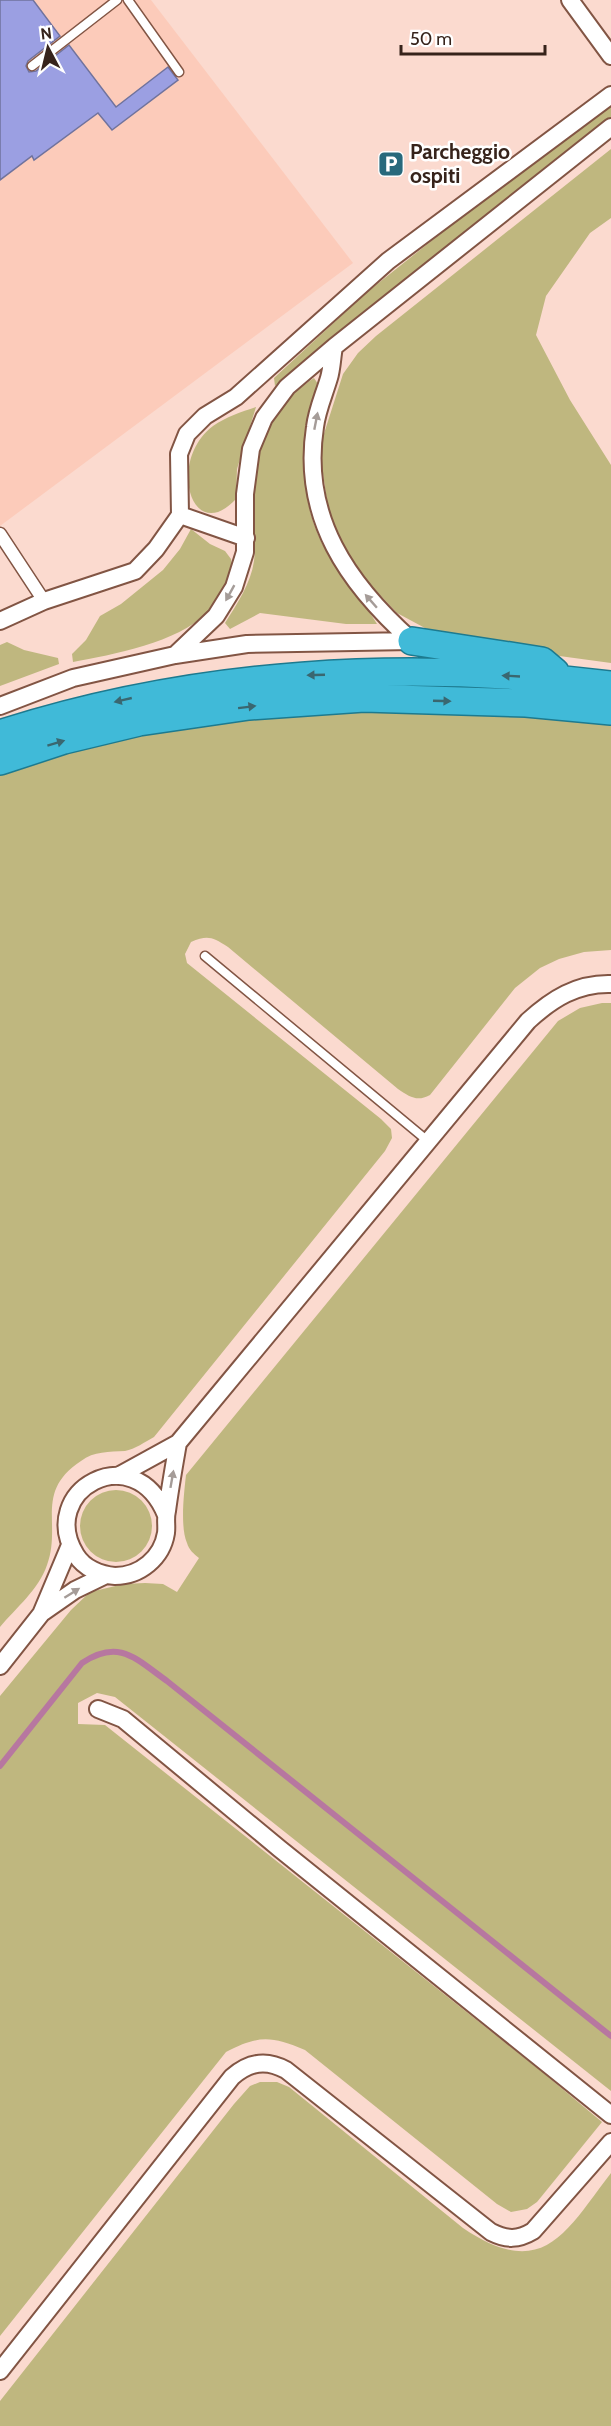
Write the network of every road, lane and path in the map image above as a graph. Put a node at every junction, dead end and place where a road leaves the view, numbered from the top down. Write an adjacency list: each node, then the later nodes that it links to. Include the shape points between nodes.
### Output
1 (117, 0): 5 (lane)
2 (128, 0): 6 (lane)
3 (570, 0): 4 (street)
4 (611, 56)
5 (32, 66)
6 (179, 72)
7 (611, 95): 10 (street, via 388,261 236,397 205,416 187,434 179,454)
8 (611, 127): 9 (street)
9 (334, 347): 12 (street, via 286,387 264,418 251,449 245,494); 15 (street, one-way to 9, via 384,617 345,567 318,506 313,442)
10 (180, 515): 12 (street); 13 (street, via 135,572)
11 (0, 534): 13 (street)
12 (246, 538): 16 (street, one-way to 16, via 246,552 234,588 216,616)
13 (45, 601): 14 (street)
14 (0, 621)
15 (412, 641): 16 (street, via 247,644); 17 (highway, via 542,661)
16 (175, 655): 19 (street, via 73,678)
17 (563, 679): 18 (highway); 21 (highway, one-way to 21, via 368,673 295,676 130,699)
18 (611, 685)
19 (0, 706)
20 (611, 711): 22 (highway, one-way to 20, via 64,740 140,722 249,706 364,698 526,703)
21 (0, 734)
22 (0, 761)
23 (205, 956): 25 (lane)
24 (611, 984): 25 (street, via 574,989 549,1002 528,1021)
25 (429, 1142): 26 (street)
26 (178, 1443): 27 (street); 28 (street, one-way to 26)
27 (118, 1476): 28 (street, via 148,1487 160,1500); 29 (street, via 87,1485 75,1497 66,1528)
28 (166, 1515): 30 (street, via 167,1532 152,1561 123,1576)
29 (70, 1545): 30 (street, via 78,1559); 31 (street)
30 (106, 1575): 31 (street, one-way to 30, via 75,1590)
31 (41, 1614): 32 (street)
32 (0, 1666)
33 (98, 1709): 34 (street, via 123,1719)
34 (611, 2115)
35 (611, 2142): 36 (street, via 533,2231 523,2237 501,2238 286,2070 264,2062 252,2064 232,2077)
36 (0, 2371)

